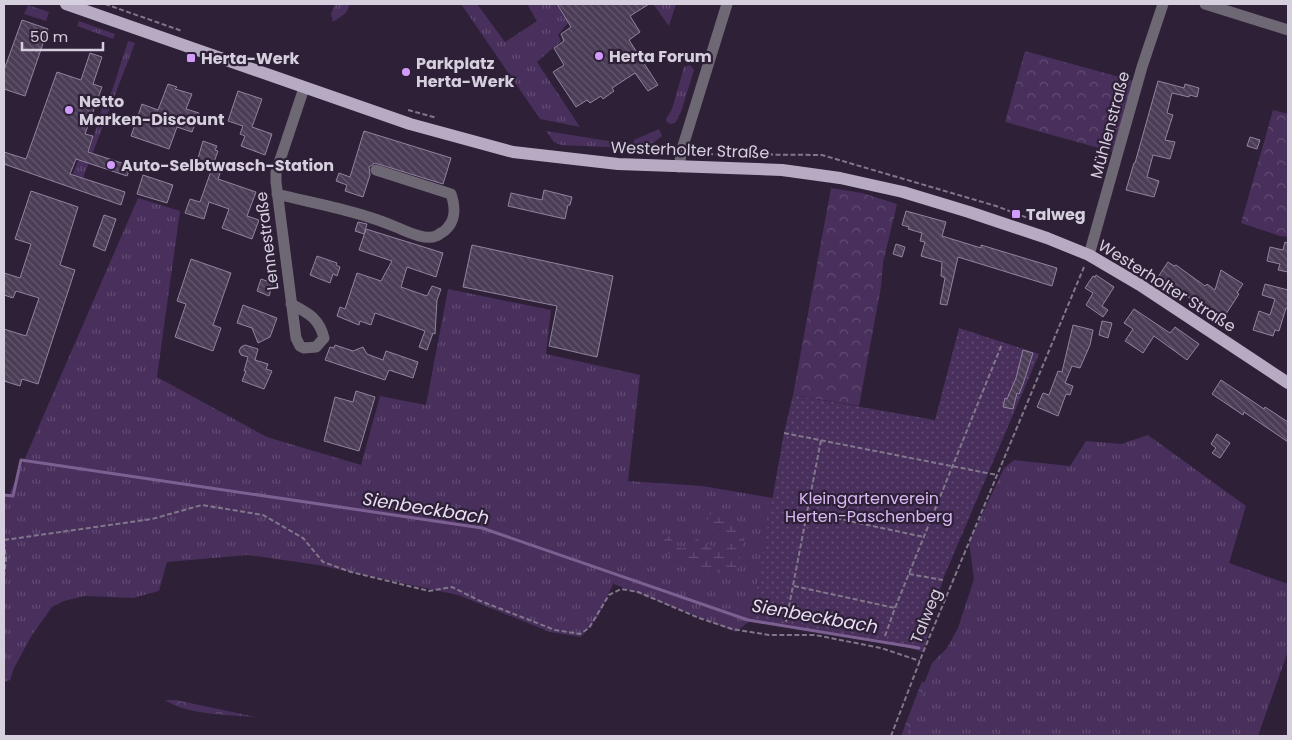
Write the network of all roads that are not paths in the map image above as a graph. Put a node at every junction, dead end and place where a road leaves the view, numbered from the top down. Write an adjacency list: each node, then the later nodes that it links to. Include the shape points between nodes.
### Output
1 (66, 4): 6 (main road, Westerholter Straße)
2 (722, 4): 7 (street)
3 (727, 4): 7 (street)
4 (1162, 4): 13 (street, Mühlenstraße)
5 (1205, 4): 8 (street)
6 (85, 7): 9 (main road, Westerholter Straße)
7 (722, 19): 10 (street)
8 (1288, 30)
9 (304, 88): 10 (main road, Westerholter Straße, via 410,124 513,152 600,163); 12 (street, Lennestraße, via 276,172)
10 (680, 160): 13 (main road, Westerholter Straße, via 840,178 903,192 1047,238)
11 (376, 170): 12 (street, via 451,194 455,205 454,219 436,236 424,236 370,216)
12 (278, 194): 14 (street, Lennestraße)
13 (1089, 255): 15 (main road, Westerholter Straße, via 1140,284)
14 (291, 304)
15 (1288, 383)

